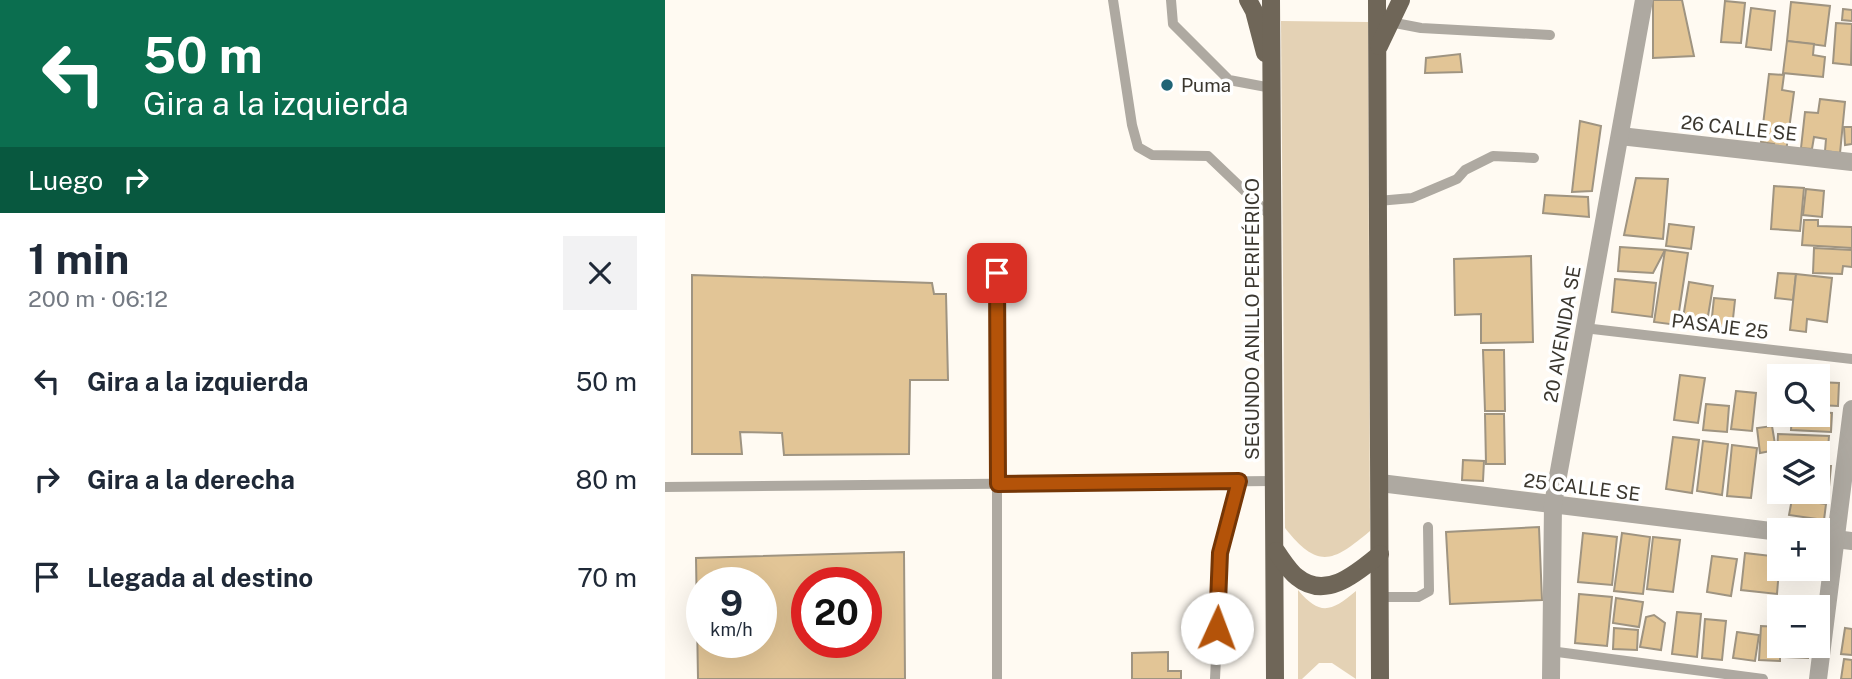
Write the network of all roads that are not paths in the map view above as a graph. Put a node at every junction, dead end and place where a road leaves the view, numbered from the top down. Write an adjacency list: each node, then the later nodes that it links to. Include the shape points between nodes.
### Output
1 (1113, 0): 16 (lane, via 1138,147 1152,155 1208,156)
2 (1171, 0): 11 (lane, via 1173,24 1229,80)
3 (1248, 0): 11 (main road)
4 (1271, 0): 11 (main road, SEGUNDO ANILLO PERIFÉRICO)
5 (1377, 0): 10 (main road)
6 (1401, 0): 8 (main road)
7 (1644, 0): 12 (street, 20 AVENIDA SE)
8 (1390, 22): 9 (lane); 10 (main road)
9 (1549, 35)
10 (1377, 52): 15 (main road)
11 (1272, 86): 16 (main road, SEGUNDO ANILLO PERIFÉRICO)
12 (1621, 136): 14 (street, 26 CALLE SE); 18 (street, 20 AVENIDA SE)
13 (1534, 158): 15 (lane, via 1493,156 1457,179 1412,198)
14 (1852, 162)
15 (1378, 201): 23 (main road)
16 (1273, 218): 22 (main road, SEGUNDO ANILLO PERIFÉRICO)
17 (997, 273): 24 (lane)
18 (1584, 328): 19 (lane, PASAJE 25); 26 (street, 20 AVENIDA SE)
19 (1852, 359)
20 (1852, 409): 29 (street)
21 (1239, 481): 22 (lane); 24 (lane); 35 (lane, via 1220,553)
22 (1274, 481): 30 (main road, SEGUNDO ANILLO PERIFÉRICO)
23 (1380, 483): 26 (street, 25 CALLE SE); 31 (main road)
24 (998, 484): 25 (lane); 34 (lane)
25 (665, 487)
26 (1553, 504): 28 (street, 25 CALLE SE); 33 (street, 20 AVENIDA SE)
27 (1428, 527): 32 (lane, via 1429,591 1418,597)
28 (1767, 530)
29 (1836, 539): 40 (street)
30 (1276, 551): 31 (main road, via 1297,577 1315,586 1335,585); 36 (main road, SEGUNDO ANILLO PERIFÉRICO)
31 (1380, 554): 32 (main road)
32 (1380, 597): 37 (main road)
33 (1550, 651): 38 (street, 20 AVENIDA SE); 39 (lane)
34 (997, 679)
35 (1215, 679)
36 (1275, 679)
37 (1380, 679)
38 (1551, 679)
39 (1763, 679)
40 (1818, 679)

